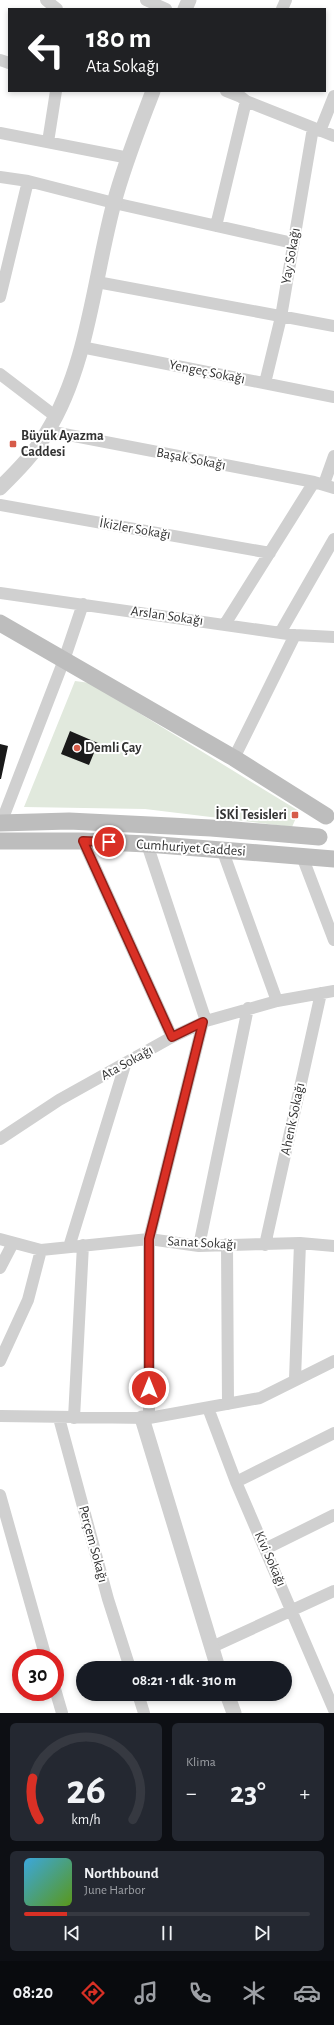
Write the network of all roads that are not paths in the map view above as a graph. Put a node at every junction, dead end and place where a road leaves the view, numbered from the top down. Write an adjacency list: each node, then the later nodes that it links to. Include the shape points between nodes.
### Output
1 (46, 0): 3 (street)
2 (146, 0): 4 (street)
3 (56, 8)
4 (164, 8)
5 (56, 92): 13 (street)
6 (152, 92): 14 (street)
7 (230, 92): 8 (street)
8 (244, 96): 10 (street); 18 (street)
9 (334, 96): 10 (street, Yay Sokağı)
10 (316, 130): 12 (street); 19 (street, Yay Sokağı)
11 (0, 133): 13 (street)
12 (334, 136)
13 (48, 142): 14 (street)
14 (129, 158): 17 (street)
15 (0, 177): 16 (street)
16 (28, 181): 17 (street); 21 (street)
17 (114, 203): 18 (street); 20 (street)
18 (216, 226): 19 (street)
19 (293, 243): 22 (street, Yay Sokağı)
20 (97, 282): 22 (street); 24 (street)
21 (0, 297)
22 (281, 317): 23 (street); 26 (street, Yay Sokağı)
23 (334, 326)
24 (81, 347): 26 (street, Yengeç Sokağı); 28 (street, via 72,381)
25 (0, 374): 28 (street)
26 (265, 384): 27 (street, Yengeç Sokağı)
27 (334, 397)
28 (55, 416): 29 (street)
29 (48, 431): 31 (street, via 36,449); 32 (street, Başak Sokağı)
30 (334, 456): 32 (street)
31 (2, 481)
32 (324, 485): 35 (street)
33 (0, 505): 35 (street, İkizler Sokağı)
34 (334, 538): 40 (street)
35 (270, 553): 39 (street)
36 (0, 594): 37 (street, Arslan Sokağı)
37 (83, 604): 39 (street, Arslan Sokağı); 43 (street)
38 (0, 623): 43 (main road)
39 (225, 624): 40 (street, Arslan Sokağı)
40 (280, 633): 41 (street, Arslan Sokağı)
41 (295, 635): 42 (street, Arslan Sokağı); 44 (street)
42 (334, 637)
43 (64, 660): 44 (main road); 46 (street)
44 (234, 758): 45 (main road)
45 (330, 816): 47 (main road, via 320,823)
46 (1, 823): 47 (main road, Cumhuriyet Caddesi, via 69,821 211,828)
47 (319, 837): 53 (main road, via 323,847)
48 (0, 841): 49 (main road, Cumhuriyet Caddesi)
49 (83, 841): 50 (main road, Cumhuriyet Caddesi); 60 (street)
50 (147, 844): 51 (main road, Cumhuriyet Caddesi); 59 (street)
51 (222, 849): 52 (main road, Cumhuriyet Caddesi); 57 (street)
52 (302, 856): 53 (main road, Cumhuriyet Caddesi); 54 (street)
53 (334, 859)
54 (334, 940)
55 (334, 991): 56 (street, Ata Sokağı)
56 (321, 994): 57 (street, Ata Sokağı); 69 (street, Ahenk Sokağı)
57 (277, 1001): 58 (street, Ata Sokağı)
58 (248, 1008): 59 (street, Ata Sokağı); 70 (street)
59 (204, 1022): 60 (street, Ata Sokağı); 64 (street)
60 (172, 1037): 61 (street, Ata Sokağı)
61 (125, 1065): 62 (street, Ata Sokağı, via 59,1100); 72 (street)
62 (0, 1139)
63 (0, 1239): 65 (street, Sanat Sokağı)
64 (149, 1239): 68 (street, Sanat Sokağı); 70 (street, Sanat Sokağı); 83 (street)
65 (13, 1243): 73 (street, Sanat Sokağı); 74 (street)
66 (300, 1243): 69 (street, Sanat Sokağı); 71 (street, Sanat Sokağı); 77 (street)
67 (227, 1244): 69 (street, Sanat Sokağı); 70 (street, Sanat Sokağı); 78 (street)
68 (83, 1245): 72 (street, Sanat Sokağı); 82 (street)
69 (265, 1245)
70 (199, 1246)
71 (334, 1246)
72 (68, 1247): 73 (street, Sanat Sokağı)
73 (41, 1250): 75 (street, via 28,1300)
74 (0, 1268)
75 (0, 1361)
76 (334, 1361): 77 (street)
77 (295, 1379): 78 (street, via 260,1398)
78 (228, 1404): 79 (street)
79 (208, 1408): 83 (street); 85 (street, Kivi Sokağı)
80 (0, 1416): 81 (street)
81 (59, 1418): 82 (street); 93 (street, Perçem Sokağı, via 108,1599)
82 (74, 1418): 83 (street)
83 (146, 1418): 91 (street)
84 (334, 1433): 85 (street)
85 (236, 1482): 88 (street, Kivi Sokağı)
86 (0, 1495): 92 (street)
87 (334, 1515): 88 (street)
88 (265, 1549): 90 (street, Kivi Sokağı)
89 (334, 1591): 90 (street)
90 (292, 1610): 91 (street); 98 (street, Kivi Sokağı)
91 (212, 1647): 94 (street)
92 (43, 1649)
93 (128, 1661)
94 (216, 1661)
95 (58, 1701): 99 (street)
96 (140, 1701): 100 (street)
97 (230, 1701): 101 (street)
98 (334, 1710)
99 (62, 1713)
100 (144, 1713)
101 (234, 1713)

